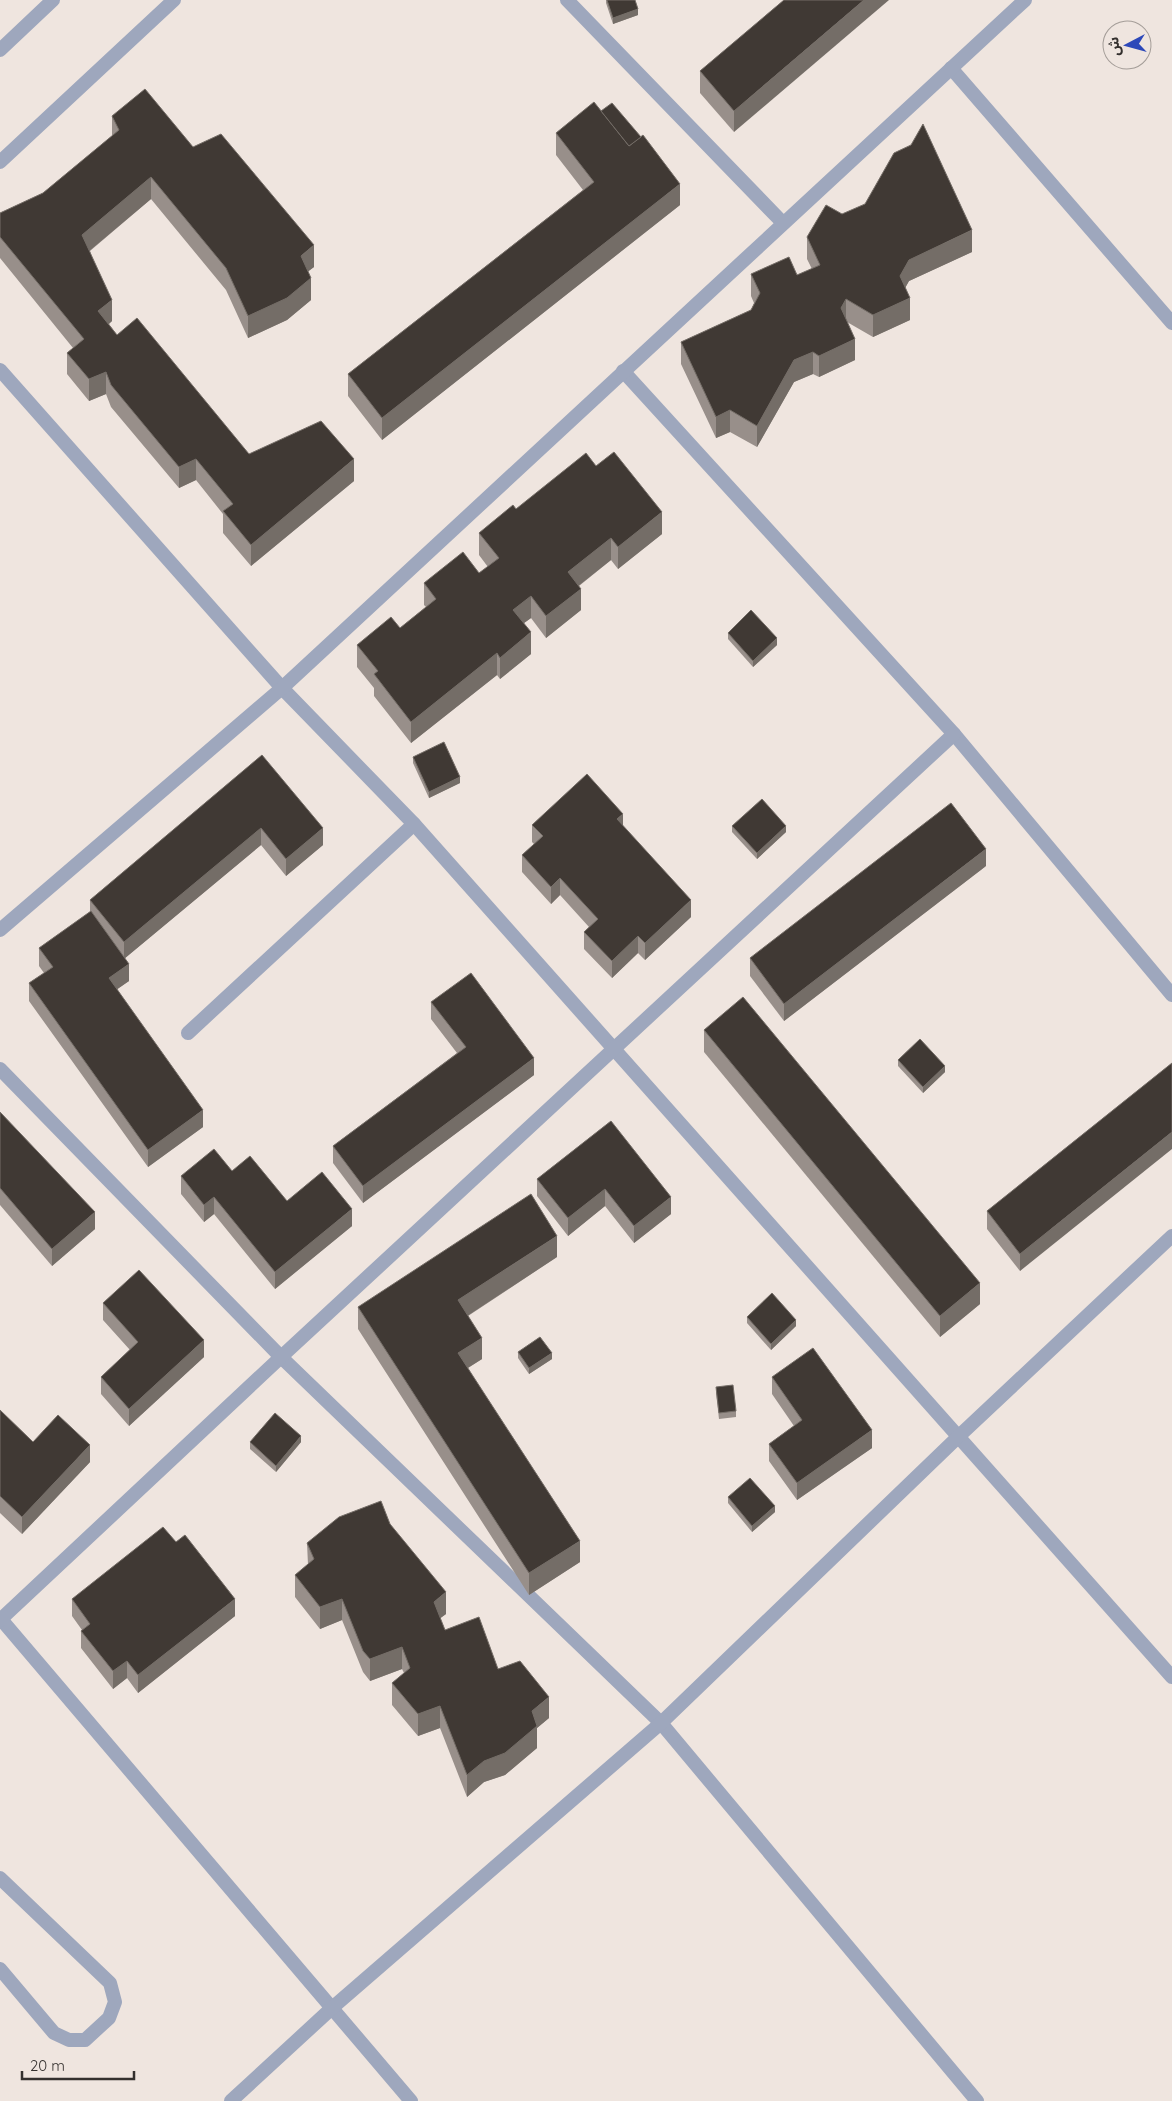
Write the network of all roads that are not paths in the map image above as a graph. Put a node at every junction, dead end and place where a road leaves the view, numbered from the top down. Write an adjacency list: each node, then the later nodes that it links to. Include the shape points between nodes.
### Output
1 (53, 0): 5 (street)
2 (174, 0): 7 (street)
3 (567, 0): 8 (street)
4 (1025, 0): 6 (street)
5 (0, 50)
6 (950, 68): 8 (street); 9 (street)
7 (0, 162)
8 (783, 223): 11 (street)
9 (1172, 323)
10 (0, 370): 12 (street)
11 (623, 371): 12 (street); 13 (street)
12 (282, 688): 14 (street); 15 (street)
13 (954, 734): 16 (street); 18 (street)
14 (414, 824): 17 (street); 18 (street)
15 (0, 930)
16 (1172, 995)
17 (188, 1033)
18 (614, 1051): 21 (street); 22 (street)
19 (0, 1069): 21 (street)
20 (1172, 1236): 22 (street)
21 (280, 1356): 23 (street); 25 (street)
22 (959, 1436): 24 (street); 25 (street)
23 (0, 1619): 28 (street)
24 (1172, 1677)
25 (661, 1723): 28 (street); 31 (street)
26 (0, 1878): 27 (street, via 110,1984 115,2002 109,2018 85,2040 69,2040 54,2033)
27 (0, 1969)
28 (332, 2008): 29 (street); 30 (street)
29 (231, 2101)
30 (411, 2101)
31 (977, 2101)

